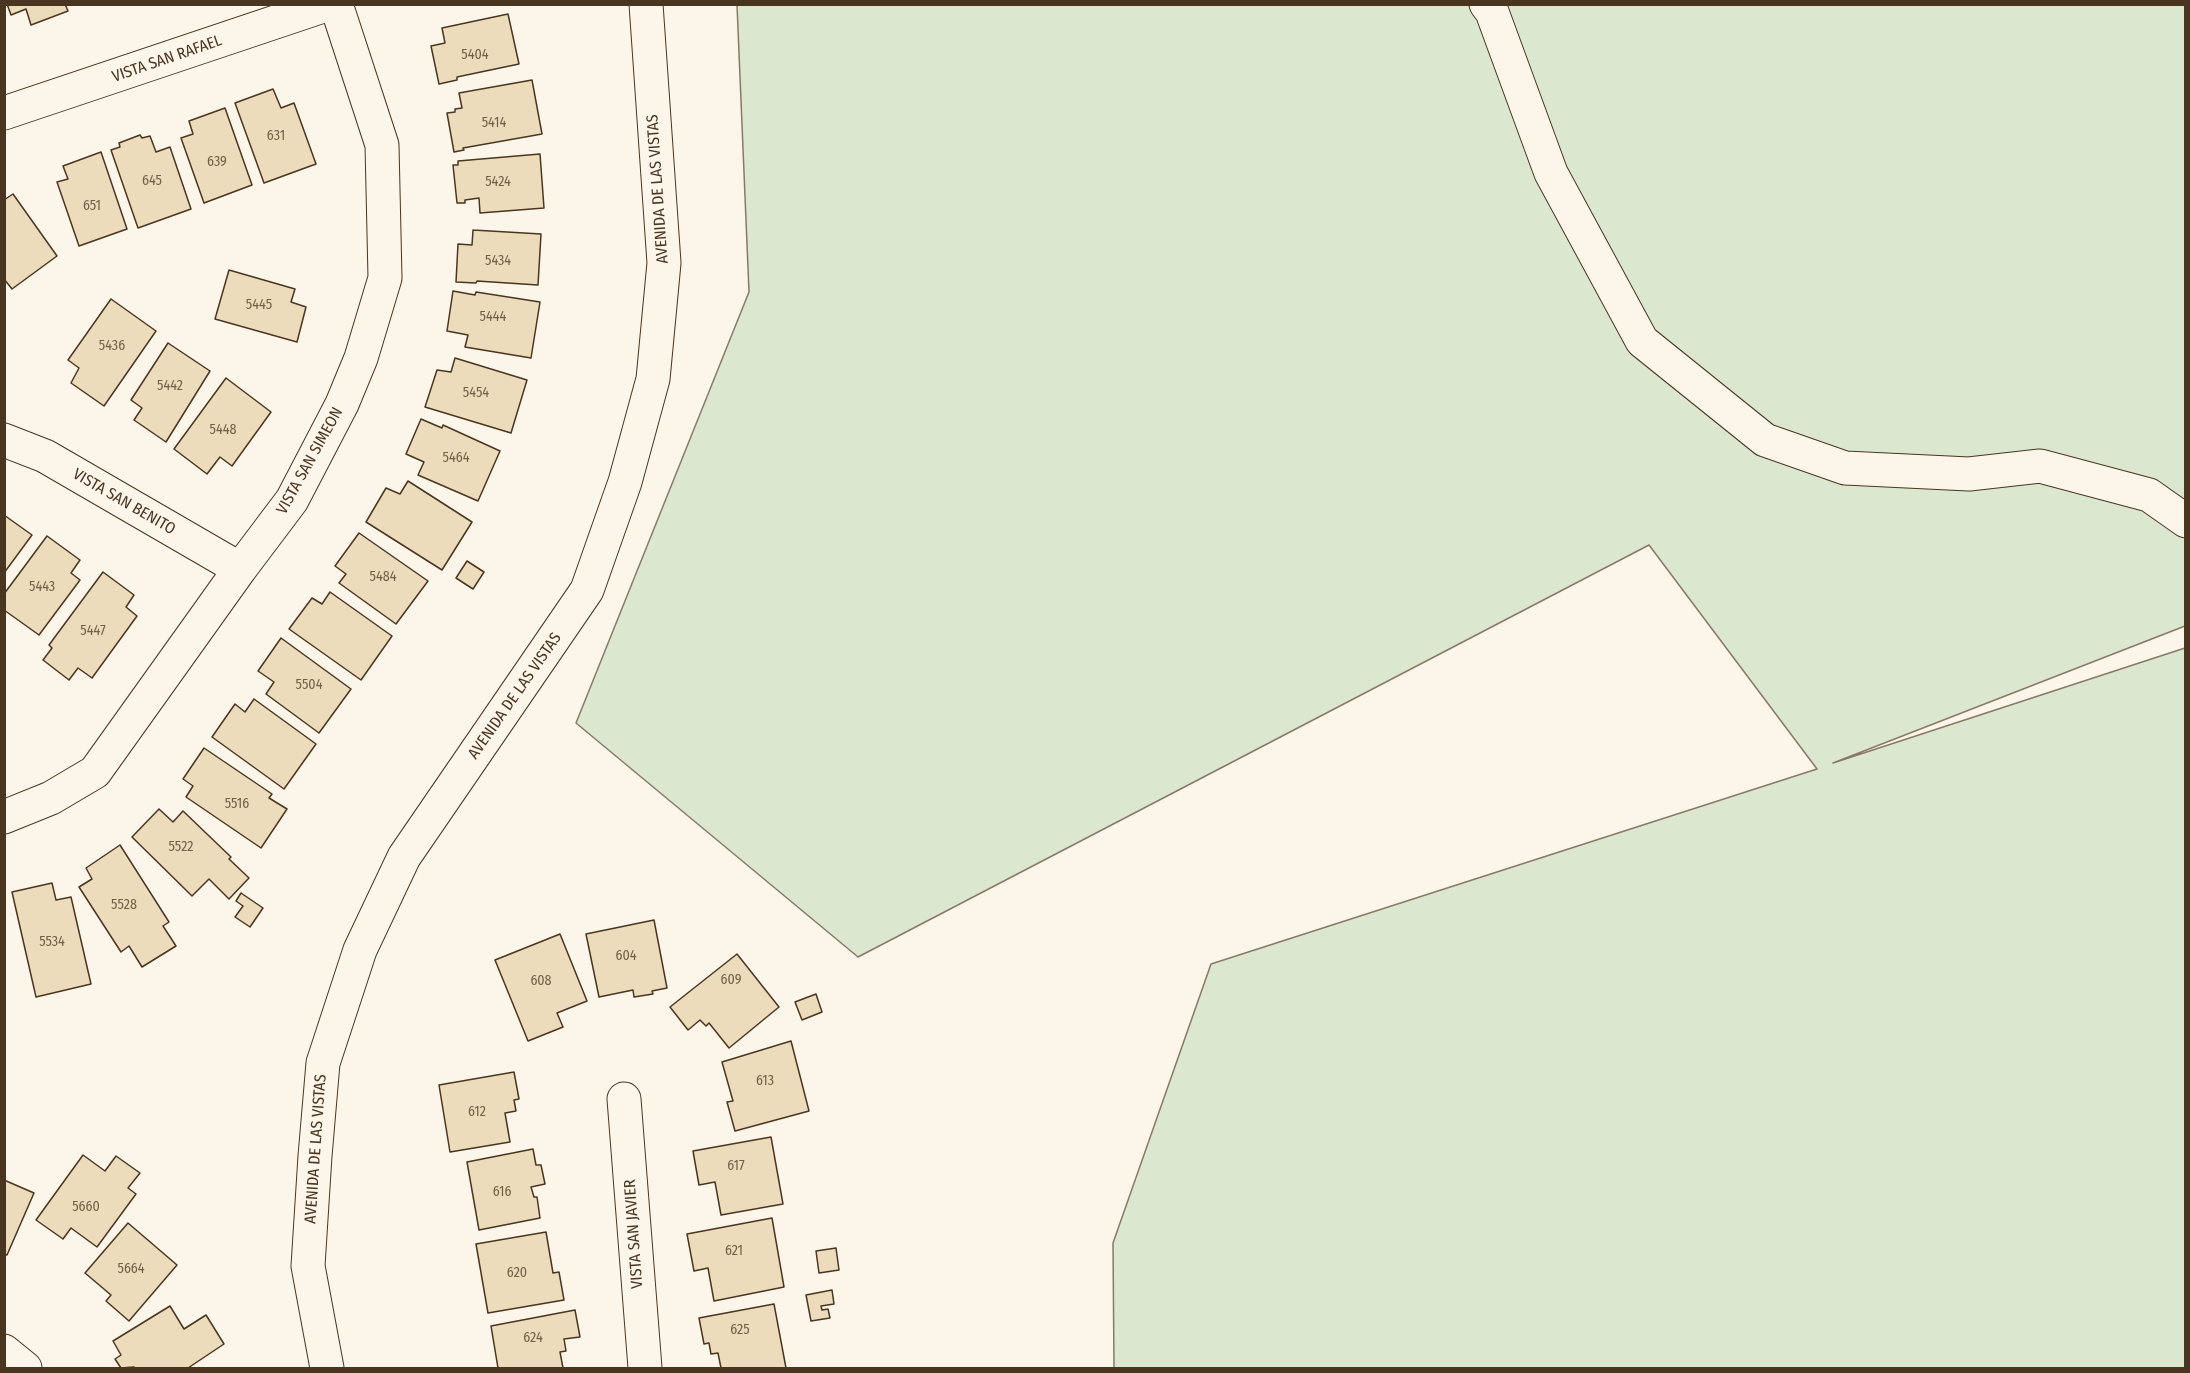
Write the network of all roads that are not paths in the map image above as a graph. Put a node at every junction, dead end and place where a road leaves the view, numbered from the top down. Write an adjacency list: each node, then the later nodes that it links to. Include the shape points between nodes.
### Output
1 (329, 4): 5 (street, VISTA SAN RAFAEL)
2 (336, 4): 8 (street, VISTA SAN SIMEON, via 381,146 385,278 361,358 342,404 292,500)
3 (646, 4): 13 (street, AVENIDA DE LAS VISTAS, via 664,263 653,379 625,482 587,590 404,857 356,961 323,1063 315,1156 308,1266)
4 (1486, 4): 7 (street, via 1551,173 1642,341 1765,440 1845,468 1969,474 2040,466 2149,495)
5 (4, 113)
6 (4, 440): 8 (street, VISTA SAN BENITO, via 45,456)
7 (2186, 521)
8 (240, 569): 9 (street, VISTA SAN SIMEON, via 95,772 51,798)
9 (4, 818)
10 (624, 1099): 14 (street, VISTA SAN JAVIER)
11 (4, 1350): 12 (street)
12 (25, 1368)
13 (327, 1368)
14 (645, 1368)

